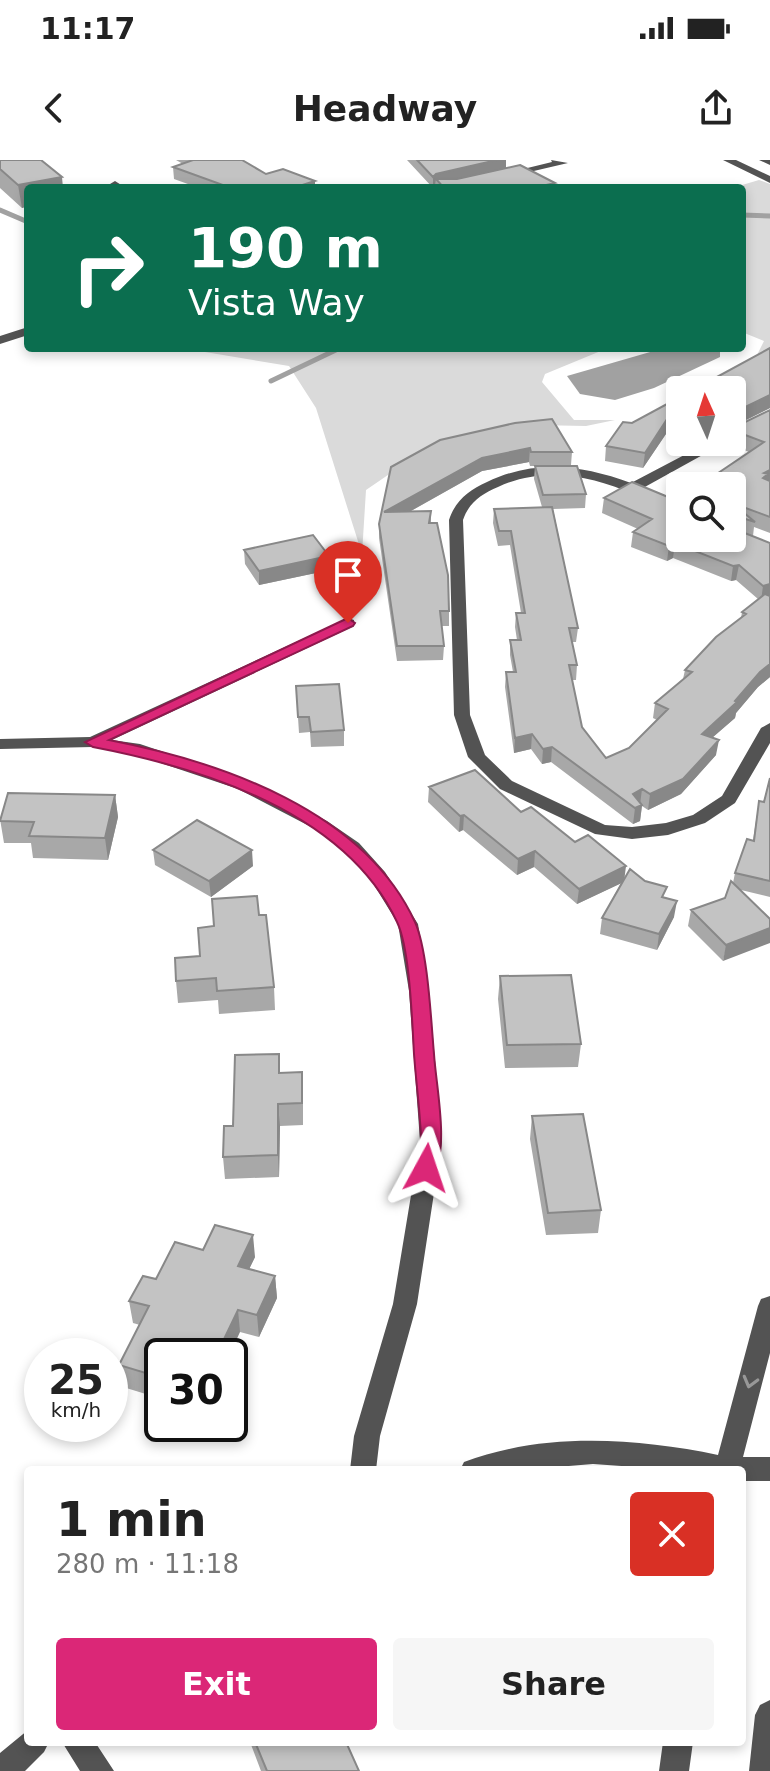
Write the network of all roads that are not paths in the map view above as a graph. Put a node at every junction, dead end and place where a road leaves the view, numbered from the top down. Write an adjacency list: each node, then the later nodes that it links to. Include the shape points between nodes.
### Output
1 (556, 160): 5 (street, via 563,163)
2 (728, 160): 6 (street)
3 (764, 160): 4 (street)
4 (770, 162)
5 (489, 178)
6 (770, 180)
7 (24, 332): 8 (street)
8 (0, 340)
9 (693, 456): 10 (street)
10 (634, 487): 11 (street); 13 (street, via 554,468 497,480 464,502 453,530 462,715 477,757 506,785 601,830 632,833 699,819 729,799)
11 (666, 504)
12 (348, 623): 14 (street)
13 (770, 728)
14 (93, 742): 15 (street); 17 (street, via 134,748 230,780 321,825 352,847 378,876 408,924 431,1141 405,1304 367,1436)
15 (0, 744)
16 (770, 1306): 20 (street, one-way to 20)
17 (363, 1466)
18 (489, 1466): 19 (street, via 593,1452 662,1455)
19 (714, 1466)
20 (729, 1466)
21 (746, 1469): 22 (street)
22 (770, 1469)
23 (770, 1715): 30 (street)
24 (30, 1746): 27 (street)
25 (80, 1746): 28 (street)
26 (677, 1746): 29 (street)
27 (3, 1771)
28 (99, 1771)
29 (674, 1771)
30 (764, 1771)

